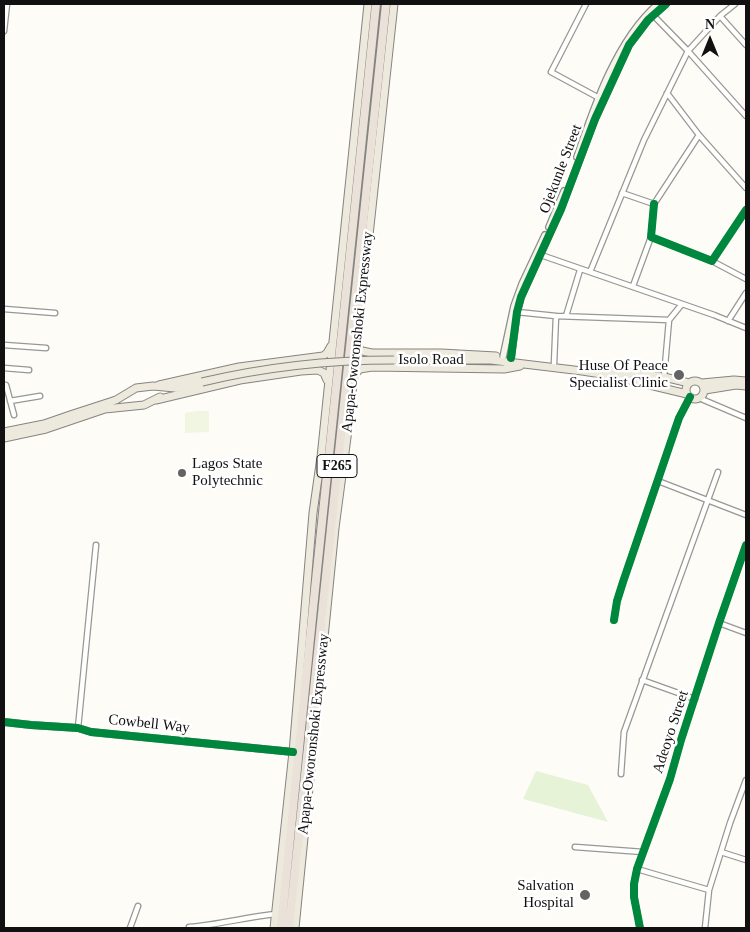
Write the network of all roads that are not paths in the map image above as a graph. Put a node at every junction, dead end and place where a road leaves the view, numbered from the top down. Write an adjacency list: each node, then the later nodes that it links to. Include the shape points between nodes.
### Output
1 (7, 4): 12 (street)
2 (368, 4): 41 (main road, Apapa-Oworonshoki Expressway)
3 (376, 4): 100 (highway, Apapa-Oworonshoki Expressway / F265)
4 (386, 4): 101 (highway, Apapa-Oworonshoki Expressway / F265)
5 (394, 4): 42 (main road, Apapa-Oworonshoki Expressway)
6 (586, 4): 16 (street, via 551,72)
7 (666, 4): 9 (street, Ojekunle Street)
8 (735, 4): 11 (street)
9 (656, 6): 10 (street, Ojekunle Street)
10 (651, 13): 14 (street); 16 (street, Ojekunle Street, via 629,45)
11 (720, 16): 13 (street); 14 (street)
12 (4, 31)
13 (746, 45)
14 (688, 51): 15 (street); 17 (street)
15 (667, 93): 18 (street); 20 (street)
16 (601, 100): 24 (street, Ojekunle Street, via 562,209)
17 (746, 116)
18 (699, 135): 19 (street); 21 (street)
19 (746, 188)
20 (622, 193): 21 (street); 27 (street)
21 (654, 204): 23 (street)
22 (746, 210): 25 (street)
23 (651, 237): 25 (street); 29 (street)
24 (539, 254): 26 (street); 33 (street, Ojekunle Street); 44 (street, Ojekunle Street, via 514,306)
25 (712, 262): 28 (street)
26 (580, 270): 27 (street); 36 (street)
27 (590, 272): 29 (street)
28 (746, 279)
29 (633, 286): 31 (street)
30 (746, 293): 38 (street)
31 (682, 304): 37 (street); 38 (street)
32 (4, 309): 34 (street)
33 (516, 312): 35 (street); 45 (street, Ojekunle Street)
34 (55, 314)
35 (556, 316): 36 (street); 47 (street)
36 (566, 316): 37 (street)
37 (669, 320): 52 (street)
38 (728, 321): 39 (street)
39 (746, 328)
40 (4, 344): 43 (street)
41 (331, 346): 54 (main road, Apapa-Oworonshoki Expressway); 57 (main road, via 323,356 208,373)
42 (356, 346): 44 (main road, via 372,353); 51 (main road, Apapa-Oworonshoki Expressway)
43 (46, 348)
44 (503, 357): 45 (main road)
45 (511, 358): 46 (main road); 47 (main road)
46 (490, 360): 48 (main road, Isolo Road); 60 (main road, Isolo Road, bridge, via 322,362 235,374)
47 (554, 364): 52 (main road)
48 (528, 365): 51 (main road, via 504,369 372,367 360,369); 62 (main road, Isolo Road, via 608,375)
49 (4, 368): 50 (street)
50 (29, 370)
51 (354, 376): 102 (main road, Apapa-Oworonshoki Expressway, via 336,514)
52 (664, 377): 56 (main road)
53 (746, 380): 59 (main road)
54 (328, 382): 65 (main road, via 321,371 301,371 240,380); 86 (main road, Apapa-Oworonshoki Expressway)
55 (5, 383): 66 (street)
56 (689, 383): 59 (main road, via 697,381); 62 (main road, via 686,388)
57 (150, 386): 60 (main road); 61 (main road); 65 (main road)
58 (746, 386): 59 (main road)
59 (703, 387): 64 (main road, via 703,395)
60 (175, 388): 65 (main road)
61 (125, 394): 67 (main road, via 125,402); 68 (main road)
62 (688, 395): 64 (main road); 74 (street)
63 (40, 396): 66 (street)
64 (699, 398): 70 (street)
65 (154, 401): 67 (main road)
66 (10, 402): 69 (street)
67 (131, 407): 68 (main road)
68 (95, 410): 71 (main road); 72 (main road, via 46,429)
69 (14, 415)
70 (746, 418)
71 (4, 432)
72 (4, 438)
73 (718, 472): 75 (street)
74 (658, 481): 75 (street); 79 (street, via 617,602)
75 (707, 500): 76 (street); 82 (street)
76 (746, 515)
77 (96, 545): 85 (street)
78 (746, 545): 80 (street, Adeoyo Street)
79 (614, 620)
80 (719, 623): 81 (street); 83 (street, Adeoyo Street)
81 (746, 633)
82 (642, 680): 83 (street); 87 (street, via 624,732)
83 (696, 699): 90 (street, Adeoyo Street)
84 (4, 722): 85 (street, Cowbell Way)
85 (78, 728): 86 (street, Cowbell Way, via 91,732)
86 (292, 752): 96 (main road, Apapa-Oworonshoki Expressway)
87 (621, 774)
88 (746, 780): 91 (street)
89 (576, 847): 90 (street)
90 (643, 852): 93 (street, Adeoyo Street)
91 (721, 852): 92 (street); 94 (street)
92 (746, 860)
93 (637, 869): 94 (street); 103 (street, Adeoyo Street, via 634,897)
94 (709, 890): 104 (street)
95 (138, 906): 98 (street)
96 (275, 914): 97 (street); 99 (main road, Apapa-Oworonshoki Expressway)
97 (189, 927)
98 (130, 928)
99 (274, 928)
100 (282, 928)
101 (289, 928)
102 (295, 928)
103 (640, 928)
104 (705, 928)

